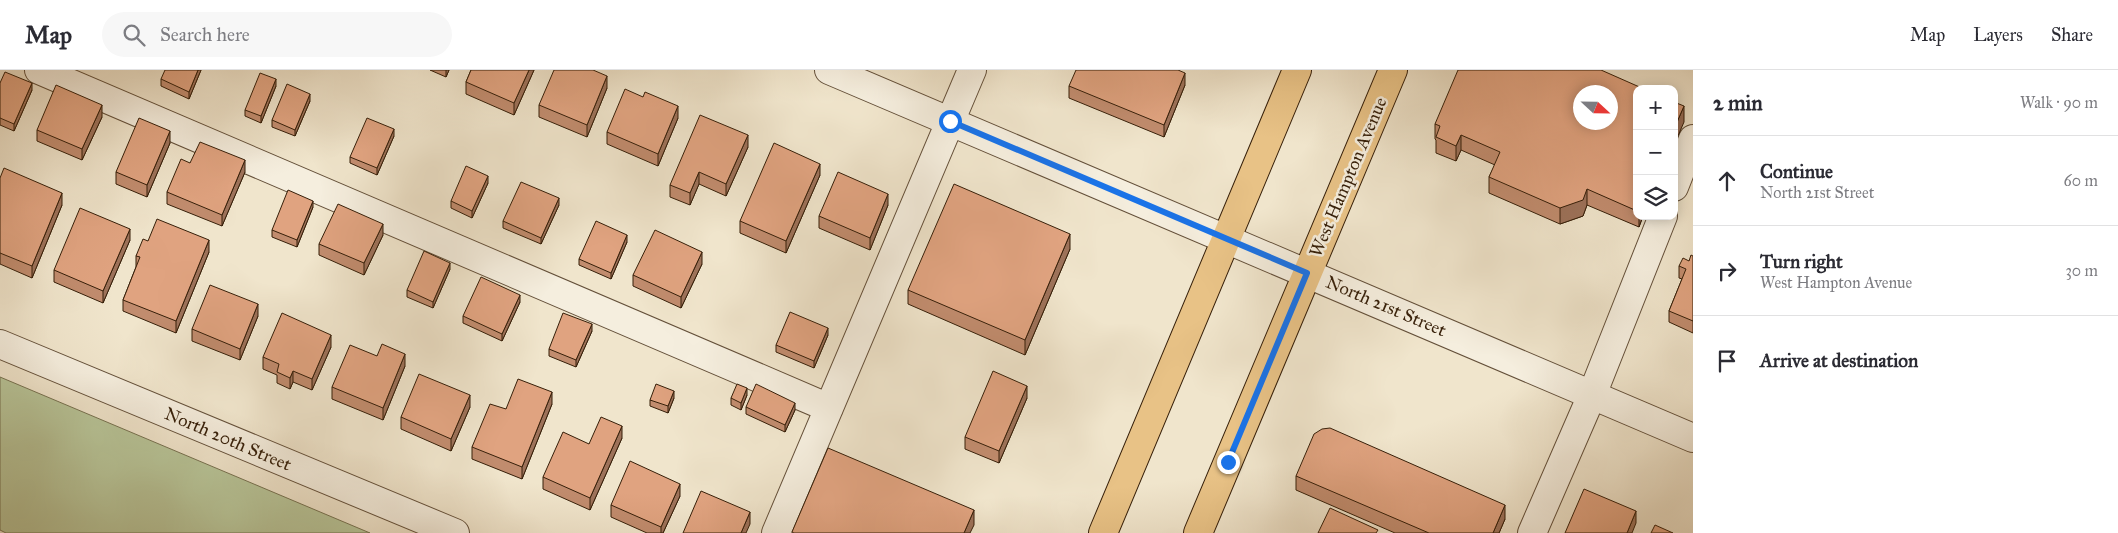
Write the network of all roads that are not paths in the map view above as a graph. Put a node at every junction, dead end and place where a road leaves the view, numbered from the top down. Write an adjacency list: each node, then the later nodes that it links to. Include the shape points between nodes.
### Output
1 (39, 70): 14 (street)
2 (830, 70): 6 (street, North 21st Street)
3 (972, 70): 6 (street)
4 (1297, 70): 10 (main road)
5 (1393, 70): 11 (main road, West Hampton Avenue)
6 (950, 121): 10 (street, North 21st Street); 14 (street)
7 (1693, 139): 8 (street)
8 (1678, 177)
9 (1660, 220): 13 (street)
10 (1226, 239): 11 (street, North 21st Street); 18 (main road)
11 (1307, 273): 13 (street, North 21st Street); 19 (main road, West Hampton Avenue)
12 (0, 344): 16 (street, North 20th Street)
13 (1592, 395): 15 (street, North 21st Street); 20 (street)
14 (829, 408): 17 (street)
15 (1693, 438)
16 (455, 533)
17 (776, 533)
18 (1103, 533)
19 (1198, 533)
20 (1532, 533)

